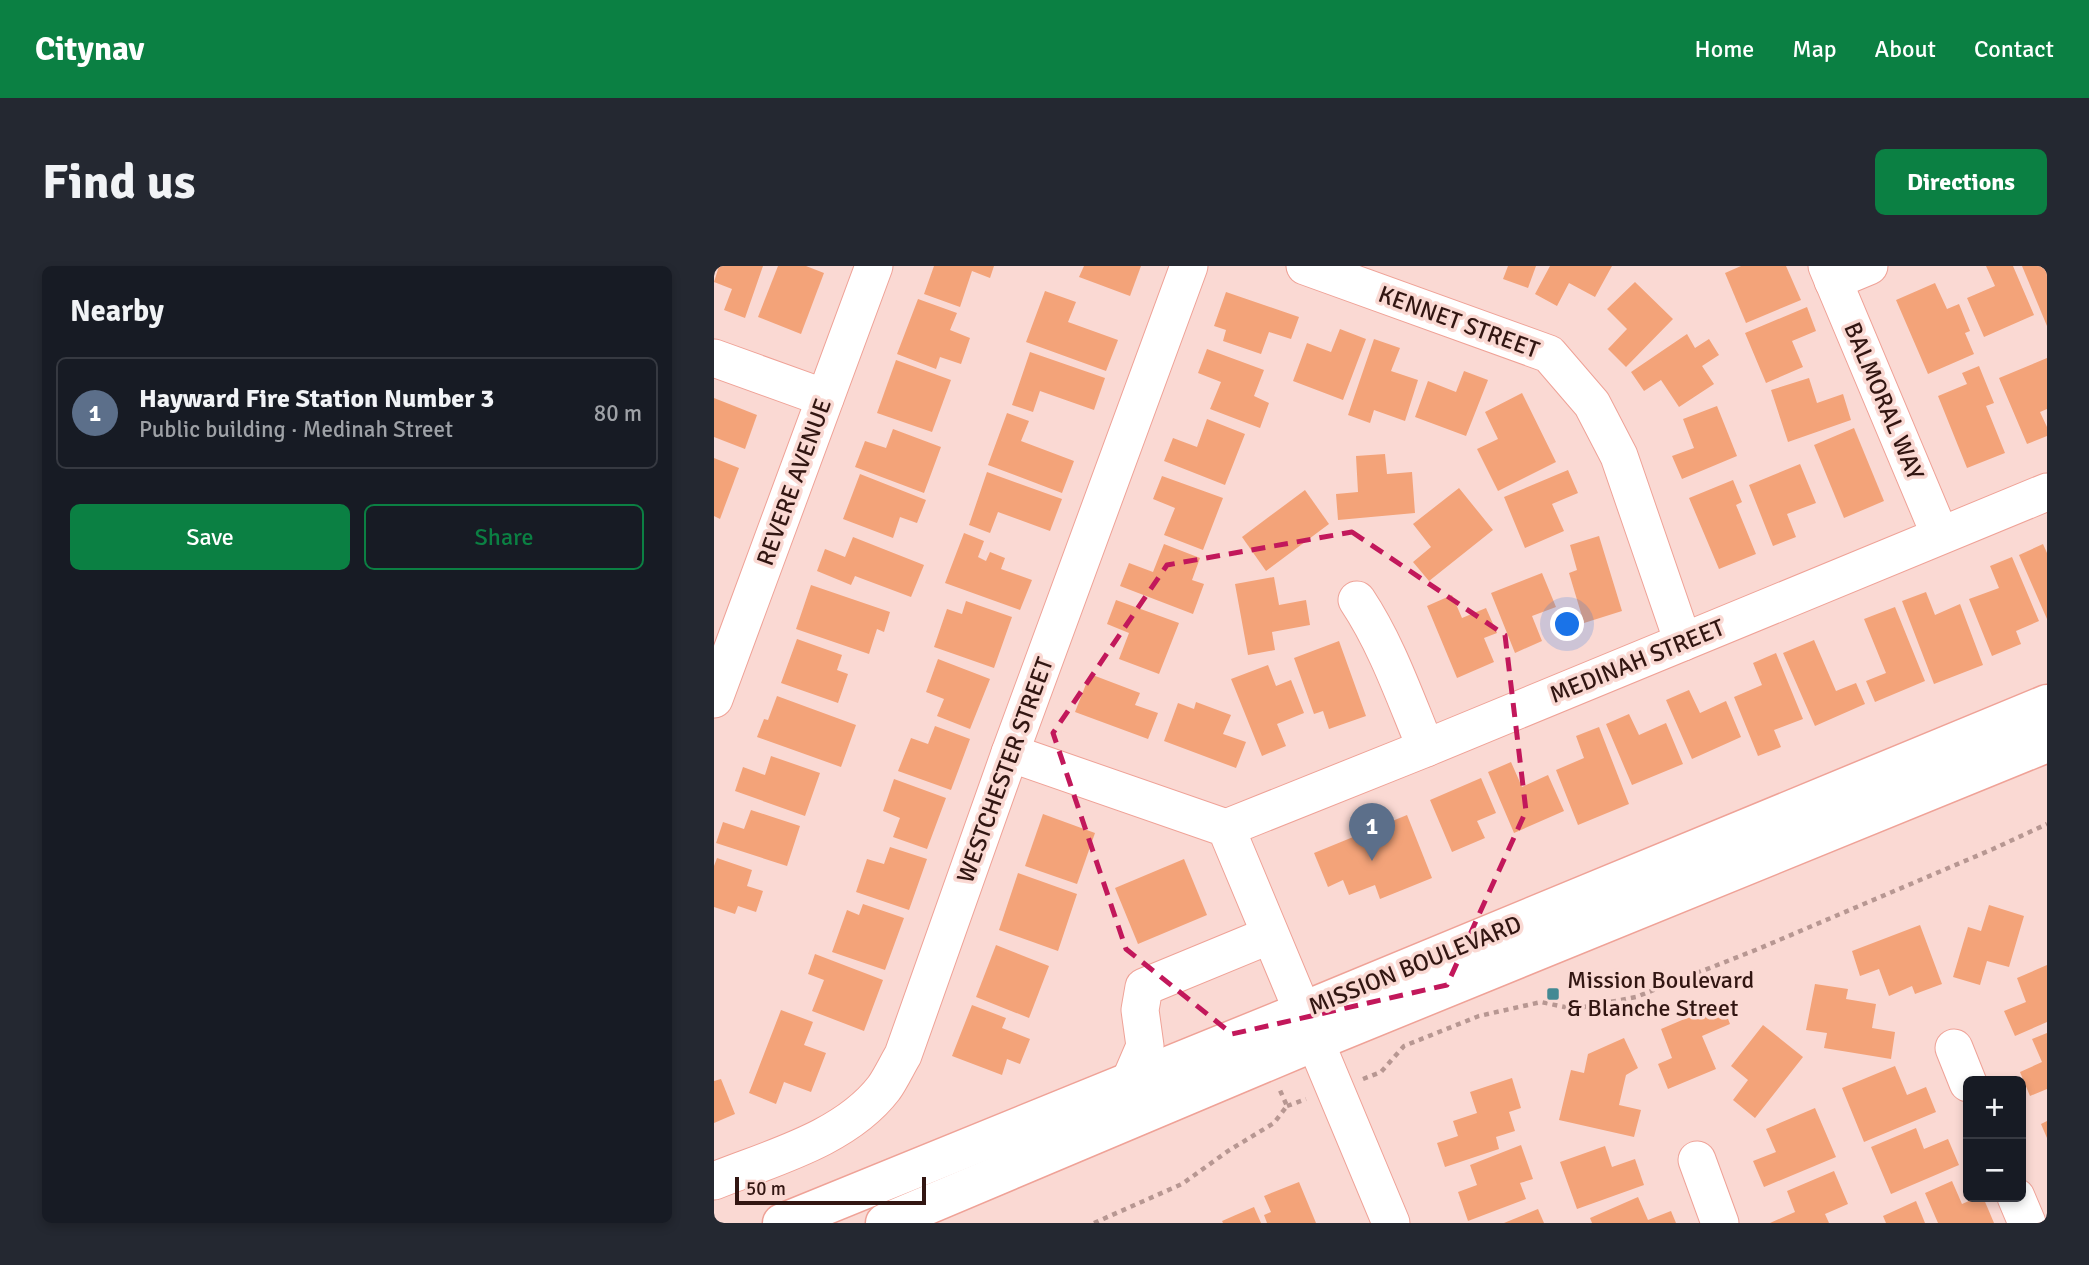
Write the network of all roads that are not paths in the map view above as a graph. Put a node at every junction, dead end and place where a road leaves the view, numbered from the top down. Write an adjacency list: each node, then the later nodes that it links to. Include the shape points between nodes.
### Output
1 (874, 266): 7 (street, REVERE AVENUE)
2 (1189, 266): 16 (street, WESTCHESTER STREET)
3 (1306, 266): 11 (street, KENNET STREET, via 1549,354 1592,404 1619,456)
4 (1869, 266): 5 (street)
5 (1830, 273): 9 (street, BALMORAL WAY)
6 (714, 358): 7 (street)
7 (825, 398): 12 (street, REVERE AVENUE)
8 (2047, 492): 9 (street, MEDINAH STREET)
9 (1940, 536): 11 (street, MEDINAH STREET)
10 (1357, 600): 15 (street, via 1384,648)
11 (1683, 642): 15 (street, MEDINAH STREET)
12 (714, 699)
13 (2047, 704): 19 (main road, MISSION BOULEVARD)
14 (2047, 743): 19 (main road, MISSION BOULEVARD)
15 (1426, 748): 17 (street, MEDINAH STREET)
16 (1010, 753): 17 (street); 24 (street, WESTCHESTER STREET, via 903,1055 884,1088 827,1136)
17 (1226, 828): 18 (street)
18 (1270, 935): 19 (street); 22 (street, via 1144,987 1140,1010 1145,1046)
19 (1308, 1027): 22 (main road, MISSION BOULEVARD); 27 (main road, MISSION BOULEVARD, via 1267,1062); 28 (street)
20 (1954, 1048): 21 (street)
21 (1965, 1076)
22 (1130, 1081): 26 (main road, MISSION BOULEVARD)
23 (1697, 1160): 29 (street)
24 (714, 1181)
25 (2018, 1202): 30 (street)
26 (782, 1223)
27 (885, 1223)
28 (1391, 1223)
29 (1720, 1223)
30 (2027, 1223)

